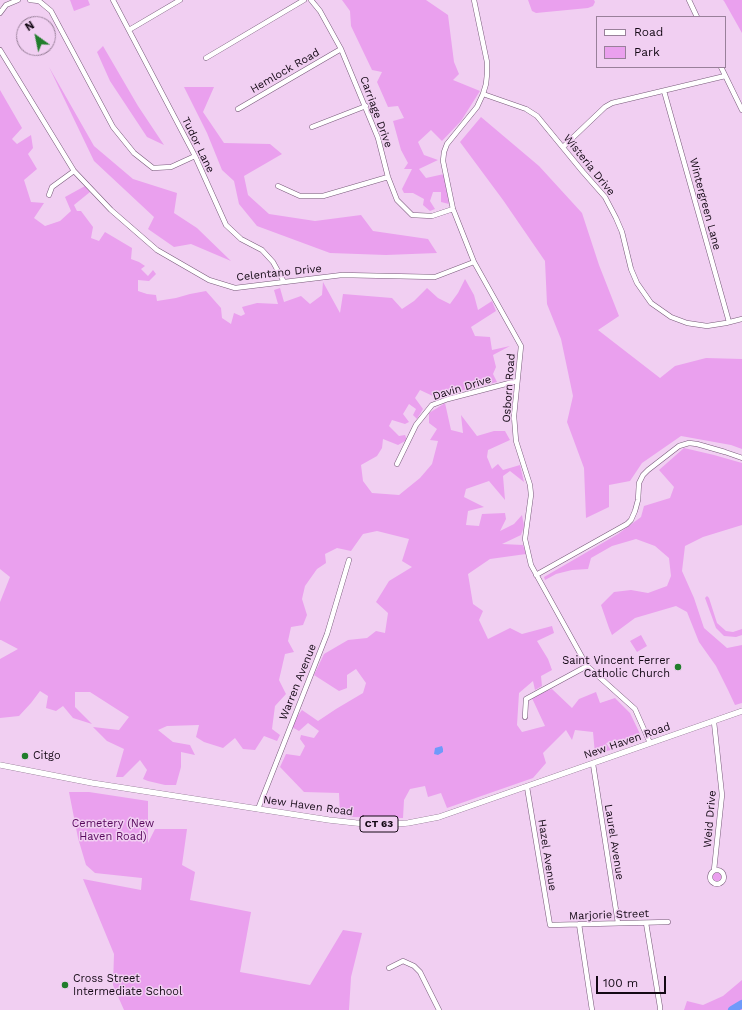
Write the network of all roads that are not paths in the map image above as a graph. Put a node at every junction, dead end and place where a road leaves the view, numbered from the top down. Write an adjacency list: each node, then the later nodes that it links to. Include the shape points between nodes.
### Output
1 (18, 0): 9 (street, via 6,5)
2 (30, 0): 24 (street, via 39,1 51,10 112,126 134,154 153,168 171,167)
3 (113, 0): 11 (street, Tudor Lane)
4 (180, 0): 11 (street)
5 (304, 0): 14 (street)
6 (311, 0): 12 (street, Carriage Drive)
7 (474, 0): 18 (street, Osborn Road, via 487,62)
8 (689, 0): 10 (street)
9 (0, 13)
10 (697, 16)
11 (129, 30): 24 (street, Tudor Lane)
12 (341, 49): 19 (street, Carriage Drive); 20 (street, Hemlock Road)
13 (0, 50): 25 (street, Celentano Drive)
14 (206, 58)
15 (721, 68): 16 (street)
16 (725, 76): 17 (street); 21 (street)
17 (664, 90): 23 (street, via 612,103); 33 (street, Wintergreen Lane)
18 (483, 94): 23 (street, Wisteria Drive, via 526,109 537,116); 29 (street, Osborn Road, via 477,107 447,144 444,152 443,162)
19 (366, 106): 22 (street); 26 (street, Carriage Drive, via 378,138)
20 (238, 109)
21 (742, 110)
22 (312, 127)
23 (562, 147): 33 (street, Wisteria Drive, via 605,197 622,232 637,283 651,303 671,317 687,323 707,326)
24 (195, 156): 31 (street, Tudor Lane, via 226,225 241,239 262,250 273,262)
25 (74, 171): 28 (street, via 52,186); 31 (street, Celentano Drive, via 111,210 157,250 209,280 235,288)
26 (388, 178): 27 (street, via 323,196 300,196); 29 (street, Carriage Drive, via 397,200 412,215 432,216)
27 (278, 186)
28 (49, 195)
29 (453, 209): 30 (street, Osborn Road)
30 (474, 262): 31 (street, Celentano Drive, via 435,277 342,275); 34 (street, Osborn Road, via 521,346)
31 (284, 282)
32 (742, 319): 33 (street, Wisteria Drive)
33 (728, 322)
34 (517, 381): 36 (street, Davin Drive, via 432,405 416,425); 38 (street, Osborn Road, via 514,416 516,441 531,495 525,539 530,565)
35 (742, 458): 38 (street, via 697,444 679,446 643,475 639,483 636,511 627,524)
36 (397, 464)
37 (349, 560): 47 (street, Warren Avenue, via 326,634)
38 (536, 575): 39 (street, Osborn Road)
39 (587, 666): 41 (street, via 526,699); 43 (street, Osborn Road, via 635,709)
40 (742, 711): 42 (main road, New Haven Road / CT 63)
41 (525, 717)
42 (714, 722): 43 (main road, New Haven Road / CT 63); 48 (street, Weid Drive, via 722,795)
43 (650, 743): 44 (main road, New Haven Road / CT 63)
44 (593, 764): 46 (main road, New Haven Road / CT 63); 50 (street, Laurel Avenue)
45 (0, 765): 47 (main road, New Haven Road / CT 63, via 92,783)
46 (527, 787): 47 (main road, New Haven Road / CT 63, via 439,817 408,823 356,823); 53 (street, Hazel Avenue)
47 (258, 809)
48 (714, 870)
49 (668, 922): 51 (street, Marjorie Street)
50 (618, 923): 51 (street, Marjorie Street); 52 (street, Marjorie Street)
51 (646, 923): 57 (street)
52 (579, 924): 53 (street, Marjorie Street); 56 (street)
53 (550, 925)
54 (389, 968): 55 (street, via 403,961 414,966 420,972)
55 (439, 1010)
56 (592, 1010)
57 (660, 1010)

